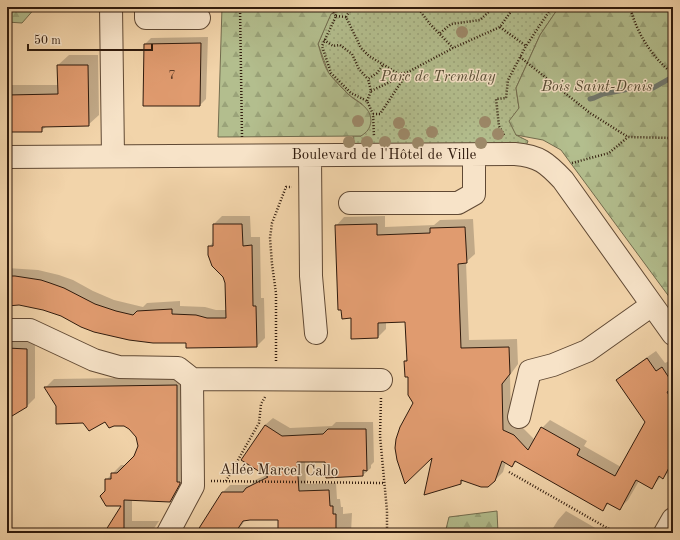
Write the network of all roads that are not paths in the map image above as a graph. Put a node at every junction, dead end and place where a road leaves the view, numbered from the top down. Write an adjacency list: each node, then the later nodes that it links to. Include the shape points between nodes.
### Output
1 (111, 13): 2 (street); 5 (street)
2 (146, 13): 3 (street)
3 (199, 18)
4 (479, 155): 6 (street, Boulevard de l'Hôtel de Ville); 8 (street, via 474,194 458,203); 9 (street, Boulevard de l'Hôtel de Ville, via 528,155 546,162 568,187)
5 (113, 156): 6 (street, Boulevard de l'Hôtel de Ville); 7 (street, Boulevard de l'Hôtel de Ville)
6 (310, 156): 11 (street, via 311,276)
7 (7, 157)
8 (350, 203)
9 (652, 305): 12 (street, Boulevard de l'Hôtel de Ville); 15 (street, via 587,351 530,371)
10 (7, 330): 13 (street, via 30,330 94,360 119,367 178,368)
11 (316, 332)
12 (673, 334)
13 (192, 379): 14 (street); 17 (street, via 193,486)
14 (382, 380)
15 (519, 417)
16 (673, 519): 18 (street)
17 (168, 533)
18 (666, 533)

